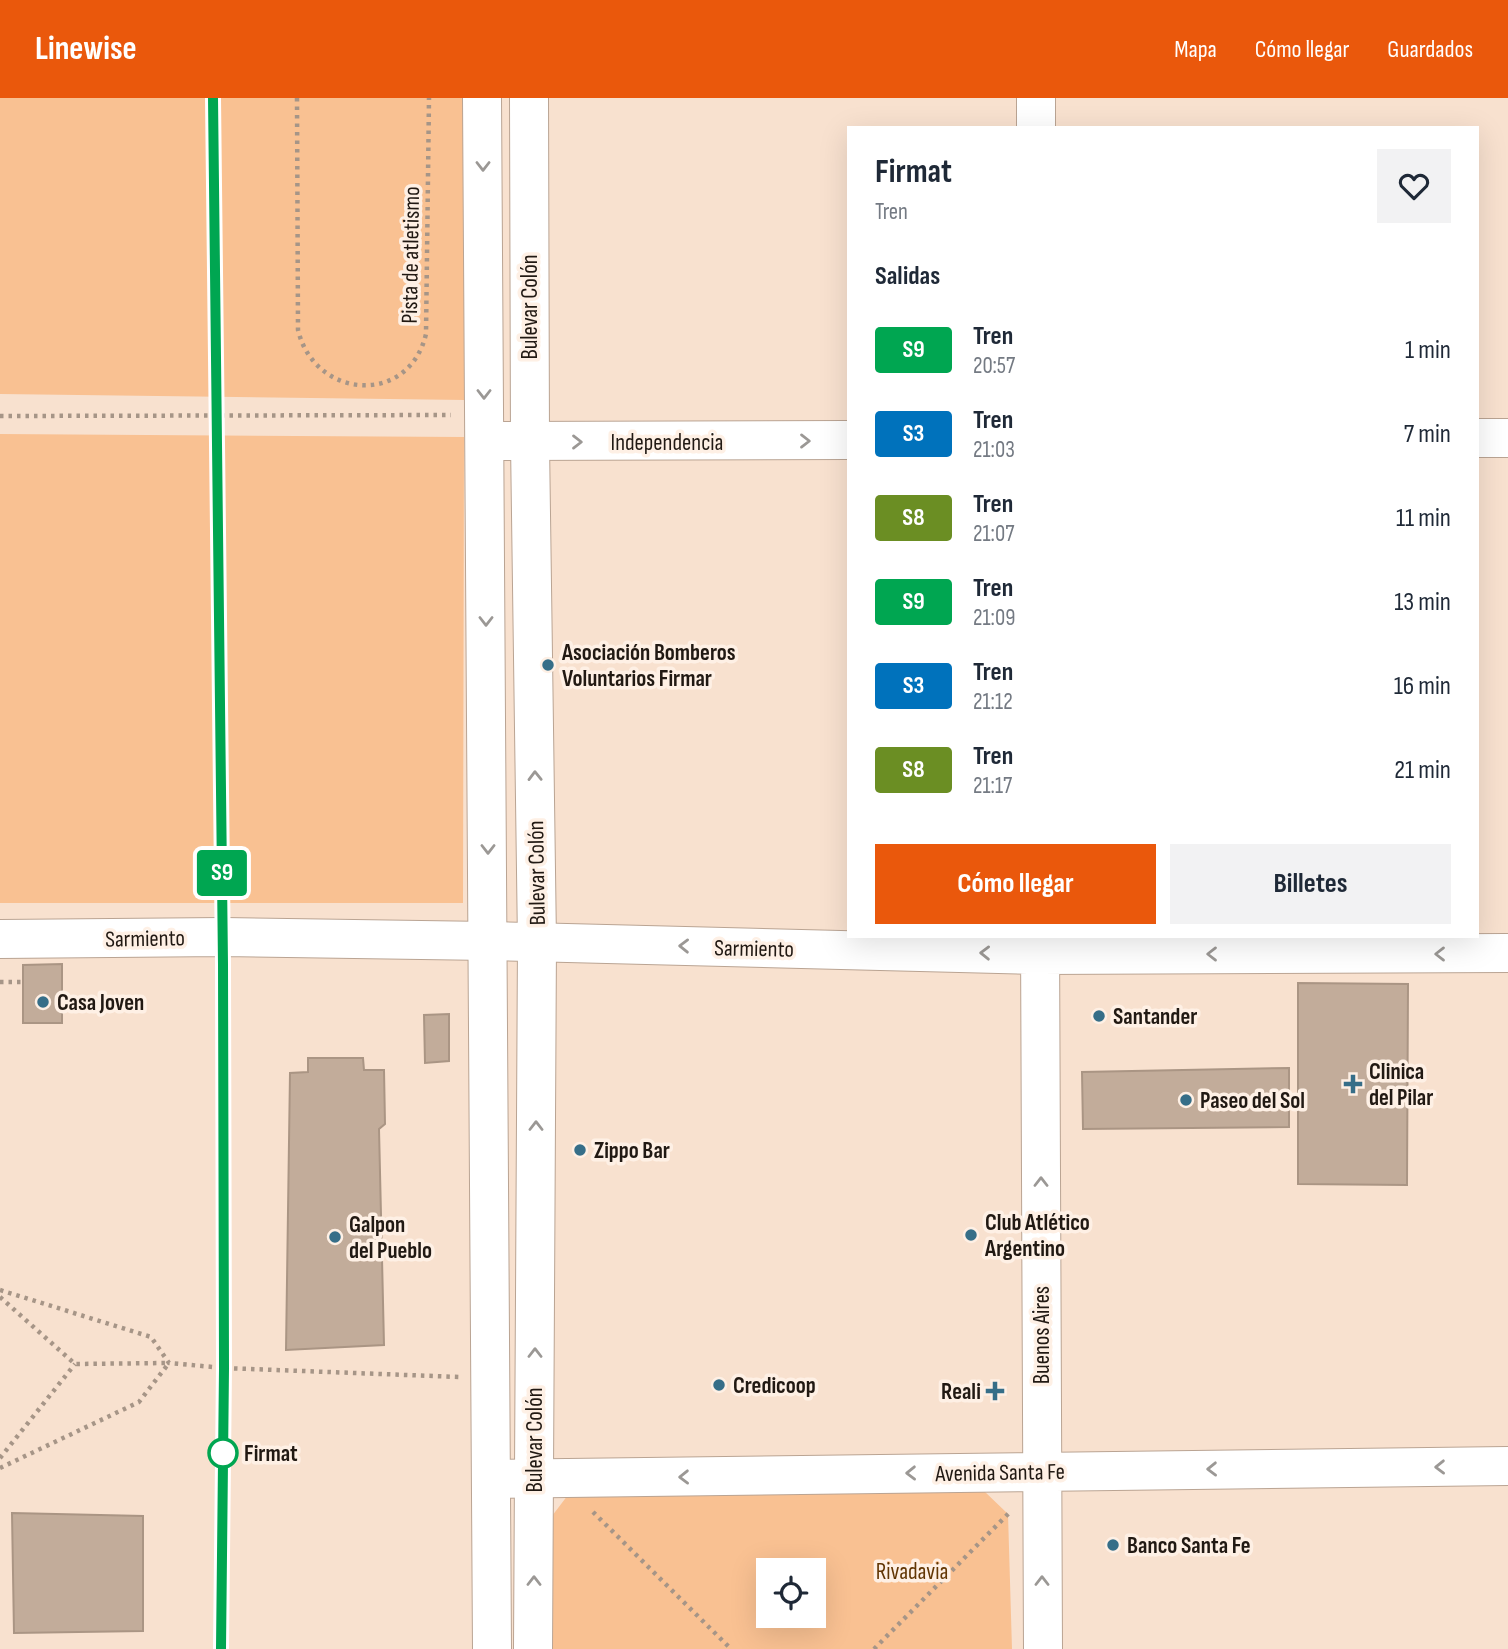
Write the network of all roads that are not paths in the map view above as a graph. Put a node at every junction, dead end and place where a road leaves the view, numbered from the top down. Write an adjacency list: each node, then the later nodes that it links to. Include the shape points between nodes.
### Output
1 (482, 98): 5 (street, Bulevar Colón, one-way to 5)
2 (528, 98): 9 (street, Bulevar Colón)
3 (1036, 98): 4 (street)
4 (1036, 126)
5 (484, 428): 9 (street, Independencia); 11 (street, Bulevar Colón, one-way to 11)
6 (1508, 438): 7 (street)
7 (1479, 439)
8 (847, 440): 9 (street, Independencia, one-way to 8)
9 (530, 443): 12 (street, Bulevar Colón, one-way to 9)
10 (0, 939): 11 (street, Sarmiento)
11 (488, 941): 12 (street, Sarmiento); 17 (street, Bulevar Colón)
12 (537, 942): 13 (street, Sarmiento, one-way to 12); 18 (street, Bulevar Colón, one-way to 12)
13 (1040, 946): 14 (street, Sarmiento, one-way to 13); 16 (street, Buenos Aires, one-way to 13)
14 (1508, 953)
15 (1508, 1466): 16 (street, Avenida Santa Fe, one-way to 16)
16 (1042, 1471): 18 (street, Avenida Santa Fe, one-way to 18); 21 (street, Buenos Aires, one-way to 16)
17 (492, 1479): 18 (street, Avenida Santa Fe); 19 (street, Bulevar Colón)
18 (534, 1479): 20 (street, Bulevar Colón, one-way to 18)
19 (492, 1649)
20 (533, 1649)
21 (1043, 1649)

